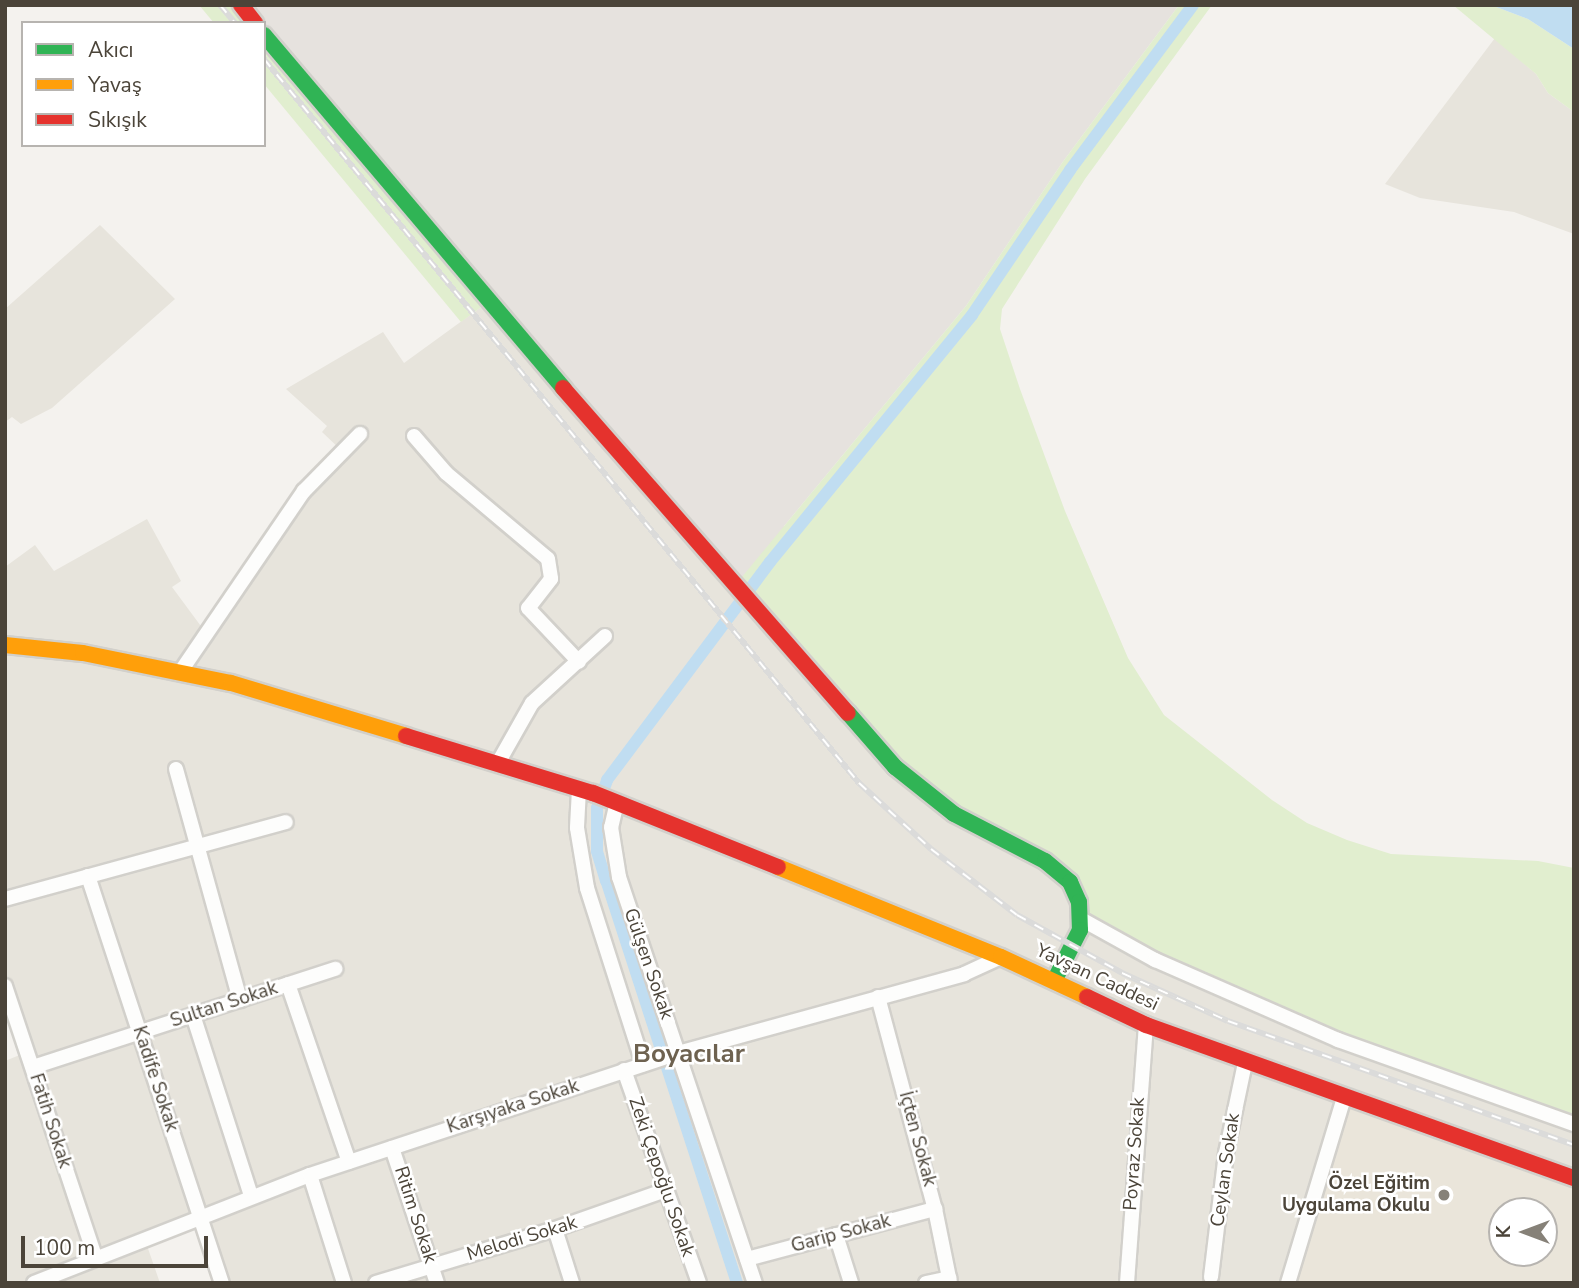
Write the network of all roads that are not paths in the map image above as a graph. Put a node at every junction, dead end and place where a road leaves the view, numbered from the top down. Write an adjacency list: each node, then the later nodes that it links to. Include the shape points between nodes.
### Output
1 (241, 5): 2 (street)
2 (253, 21)
3 (266, 37): 18 (street, via 505,322 895,767 954,814 1055,867 1075,891)
4 (359, 434): 9 (street, via 304,491)
5 (414, 436): 8 (street, via 446,473 548,559 551,579 528,608)
6 (605, 636): 8 (street)
7 (5, 645): 9 (street, Yavşan Caddesi)
8 (579, 662): 10 (street, via 532,703)
9 (181, 671): 10 (street, Yavşan Caddesi, via 308,704)
10 (498, 763): 12 (street, Yavşan Caddesi)
11 (176, 769): 15 (street)
12 (586, 791): 13 (street, Yavşan Caddesi); 30 (street, via 577,828 587,888)
13 (613, 801): 19 (street, Yavşan Caddesi); 29 (street, Gülşen Sokak, via 614,858)
14 (286, 822): 15 (street)
15 (197, 846): 16 (street); 25 (street)
16 (88, 876): 17 (street); 28 (street, Kadife Sokak)
17 (5, 899)
18 (1081, 919): 21 (street, via 1073,949); 35 (street, via 1155,960 1338,1040)
19 (1001, 957): 21 (street, Yavşan Caddesi); 24 (street, Karşıyaka Sokak, via 964,974)
20 (335, 969): 22 (street, Sultan Sokak)
21 (1054, 981): 27 (street, Yavşan Caddesi)
22 (288, 984): 25 (street, Sultan Sokak); 37 (street)
23 (5, 986): 32 (street, Fatih Sokak)
24 (878, 997): 29 (street, Karşıyaka Sokak); 42 (street, İçten Sokak)
25 (240, 1000): 26 (street, Sultan Sokak)
26 (192, 1015): 28 (street, Sultan Sokak); 41 (street)
27 (1146, 1025): 31 (street, Yavşan Caddesi); 61 (street, Poyraz Sokak)
28 (140, 1032): 32 (street, Sultan Sokak); 43 (street, Kadife Sokak)
29 (674, 1054): 30 (street, Karşıyaka Sokak); 47 (street, Gülşen Sokak)
30 (649, 1062): 33 (street, Karşıyaka Sokak)
31 (1245, 1063): 34 (street, Yavşan Caddesi); 49 (street, Ceylan Sokak, via 1226,1153)
32 (33, 1068): 46 (street, Fatih Sokak)
33 (624, 1070): 36 (street, Karşıyaka Sokak); 40 (street, Zeki Çepoğlu Sokak)
34 (1344, 1098): 39 (street, Yavşan Caddesi); 62 (street)
35 (1574, 1124)
36 (392, 1148): 37 (street, Karşıyaka Sokak); 48 (street, Ritim Sokak)
37 (349, 1162): 38 (street, Karşıyaka Sokak)
38 (310, 1175): 41 (street, Karşıyaka Sokak); 53 (street)
39 (1574, 1178)
40 (666, 1190): 44 (street, Melodi Sokak); 57 (street, Zeki Çepoğlu Sokak)
41 (251, 1196): 43 (street, Karşıyaka Sokak)
42 (935, 1209): 45 (street, Garip Sokak); 50 (street, İçten Sokak)
43 (199, 1215): 46 (street, Karşıyaka Sokak); 52 (street, Kadife Sokak)
44 (555, 1229): 48 (street, Melodi Sokak); 56 (street)
45 (836, 1236): 47 (street, Garip Sokak); 59 (street)
46 (95, 1256): 51 (street, Karşıyaka Sokak)
47 (747, 1259): 58 (street, Gülşen Sokak)
48 (432, 1266): 54 (street, Melodi Sokak); 55 (street, Ritim Sokak)
49 (1211, 1277)
50 (950, 1280): 60 (street)
51 (34, 1283)
52 (222, 1283)
53 (344, 1283)
54 (376, 1283)
55 (437, 1283)
56 (572, 1283)
57 (699, 1283)
58 (755, 1283)
59 (851, 1283)
60 (926, 1283)
61 (1128, 1283)
62 (1288, 1283)

